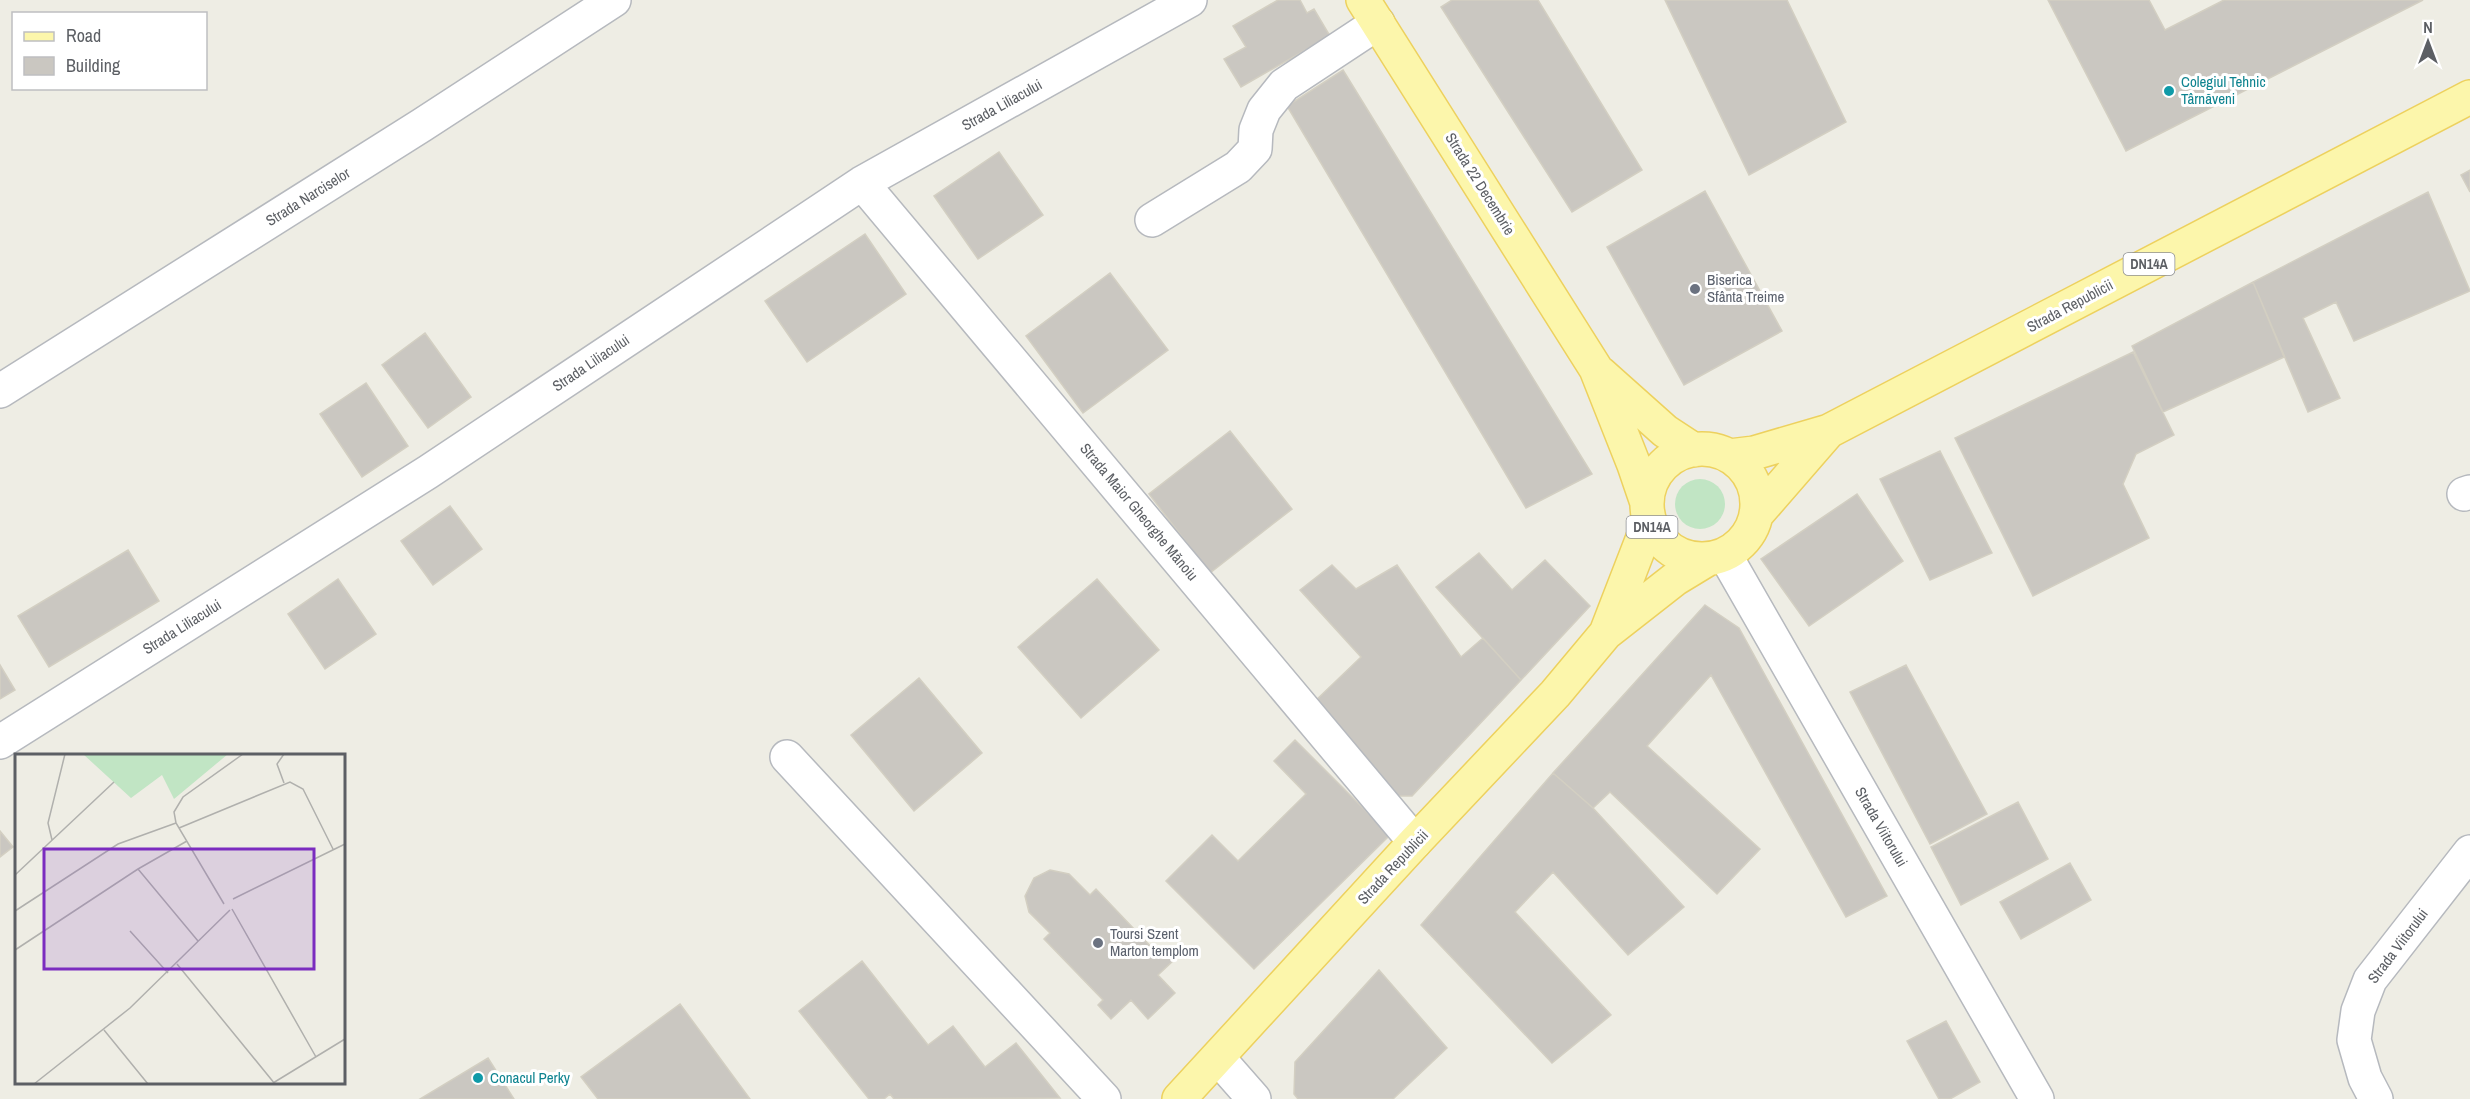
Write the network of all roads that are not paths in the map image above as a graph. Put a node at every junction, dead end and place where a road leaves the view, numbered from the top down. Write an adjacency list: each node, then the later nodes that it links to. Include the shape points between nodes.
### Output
1 (614, 0): 8 (street, Strada Narciselor)
2 (1190, 0): 5 (street, Strada Liliacului)
3 (1370, 11): 6 (street, via 1284,85 1264,110 1256,130 1255,149 1238,167); 7 (main road, Strada 22 Decembrie)
4 (2470, 97): 9 (main road, Strada Republicii / DN14A)
5 (862, 183): 16 (street, Strada Liliacului, via 428,472); 18 (street, Strada Maior Gheorghe Mănoiu)
6 (1152, 220)
7 (1596, 369): 10 (main road, Strada 22 Decembrie / DN14A, via 1665,431); 12 (main road, Strada 22 Decembrie / DN14A)
8 (0, 391)
9 (1829, 431): 11 (main road, Strada Republicii / DN14A, via 1754,453); 13 (main road, Strada Republicii / DN14A)
10 (1694, 450): 11 (main road, DN14A, via 1713,450); 12 (main road, DN14A, via 1675,456 1660,468 1650,484)
11 (1729, 456): 13 (main road, via 1752,481)
12 (1648, 512): 14 (main road, DN14A, via 1659,538 1673,551 1691,559); 15 (main road, Strada Republicii)
13 (1756, 515): 14 (main road, DN14A, via 1740,545)
14 (1717, 557): 15 (main road, Strada Republicii, via 1675,579); 24 (street, Strada Viitorului)
15 (1606, 633): 18 (main road, Strada Republicii, via 1555,694)
16 (0, 742)
17 (787, 757): 21 (street)
18 (1415, 842): 20 (main road, Strada Republicii)
19 (2466, 871): 25 (street, Strada Viitorului, via 2370,980 2358,1011 2354,1040)
20 (1218, 1058): 22 (main road, Strada Republicii); 23 (street)
21 (1104, 1099)
22 (1179, 1099)
23 (1254, 1099)
24 (2037, 1099)
25 (2376, 1099)

